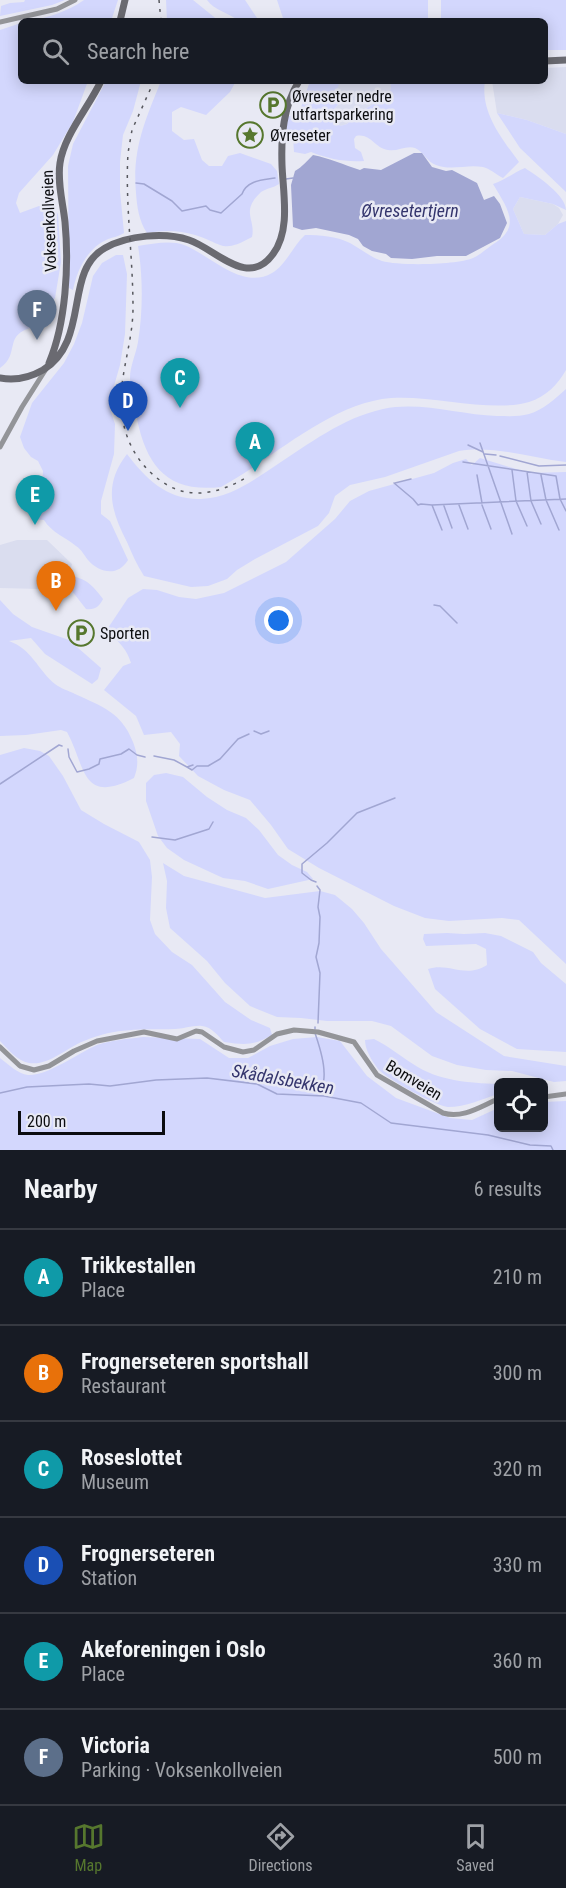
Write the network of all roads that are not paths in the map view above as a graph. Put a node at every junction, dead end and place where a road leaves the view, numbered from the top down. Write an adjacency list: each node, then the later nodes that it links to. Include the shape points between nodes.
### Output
1 (75, 0): 4 (street, via 57,9)
2 (125, 0): 3 (street)
3 (121, 18)
4 (0, 22)
5 (566, 60): 6 (street)
6 (548, 61)
7 (99, 84): 9 (street, Voksenkollveien, via 60,159 66,236 64,294 58,338)
8 (297, 84): 9 (street, via 284,120 283,224 279,243 270,258 260,266 242,268 195,242 168,236 108,246 88,266 67,345)
9 (48, 367): 10 (street, via 23,379); 11 (street)
10 (0, 378)
11 (0, 447)
12 (0, 1047): 15 (street, Bomveien, via 23,1068 37,1070 97,1041 137,1033 177,1039 202,1032 228,1049 246,1052 280,1033 308,1030 354,1042 377,1076 443,1113 464,1113)
13 (566, 1094): 14 (street)
14 (548, 1096)
15 (494, 1101)

